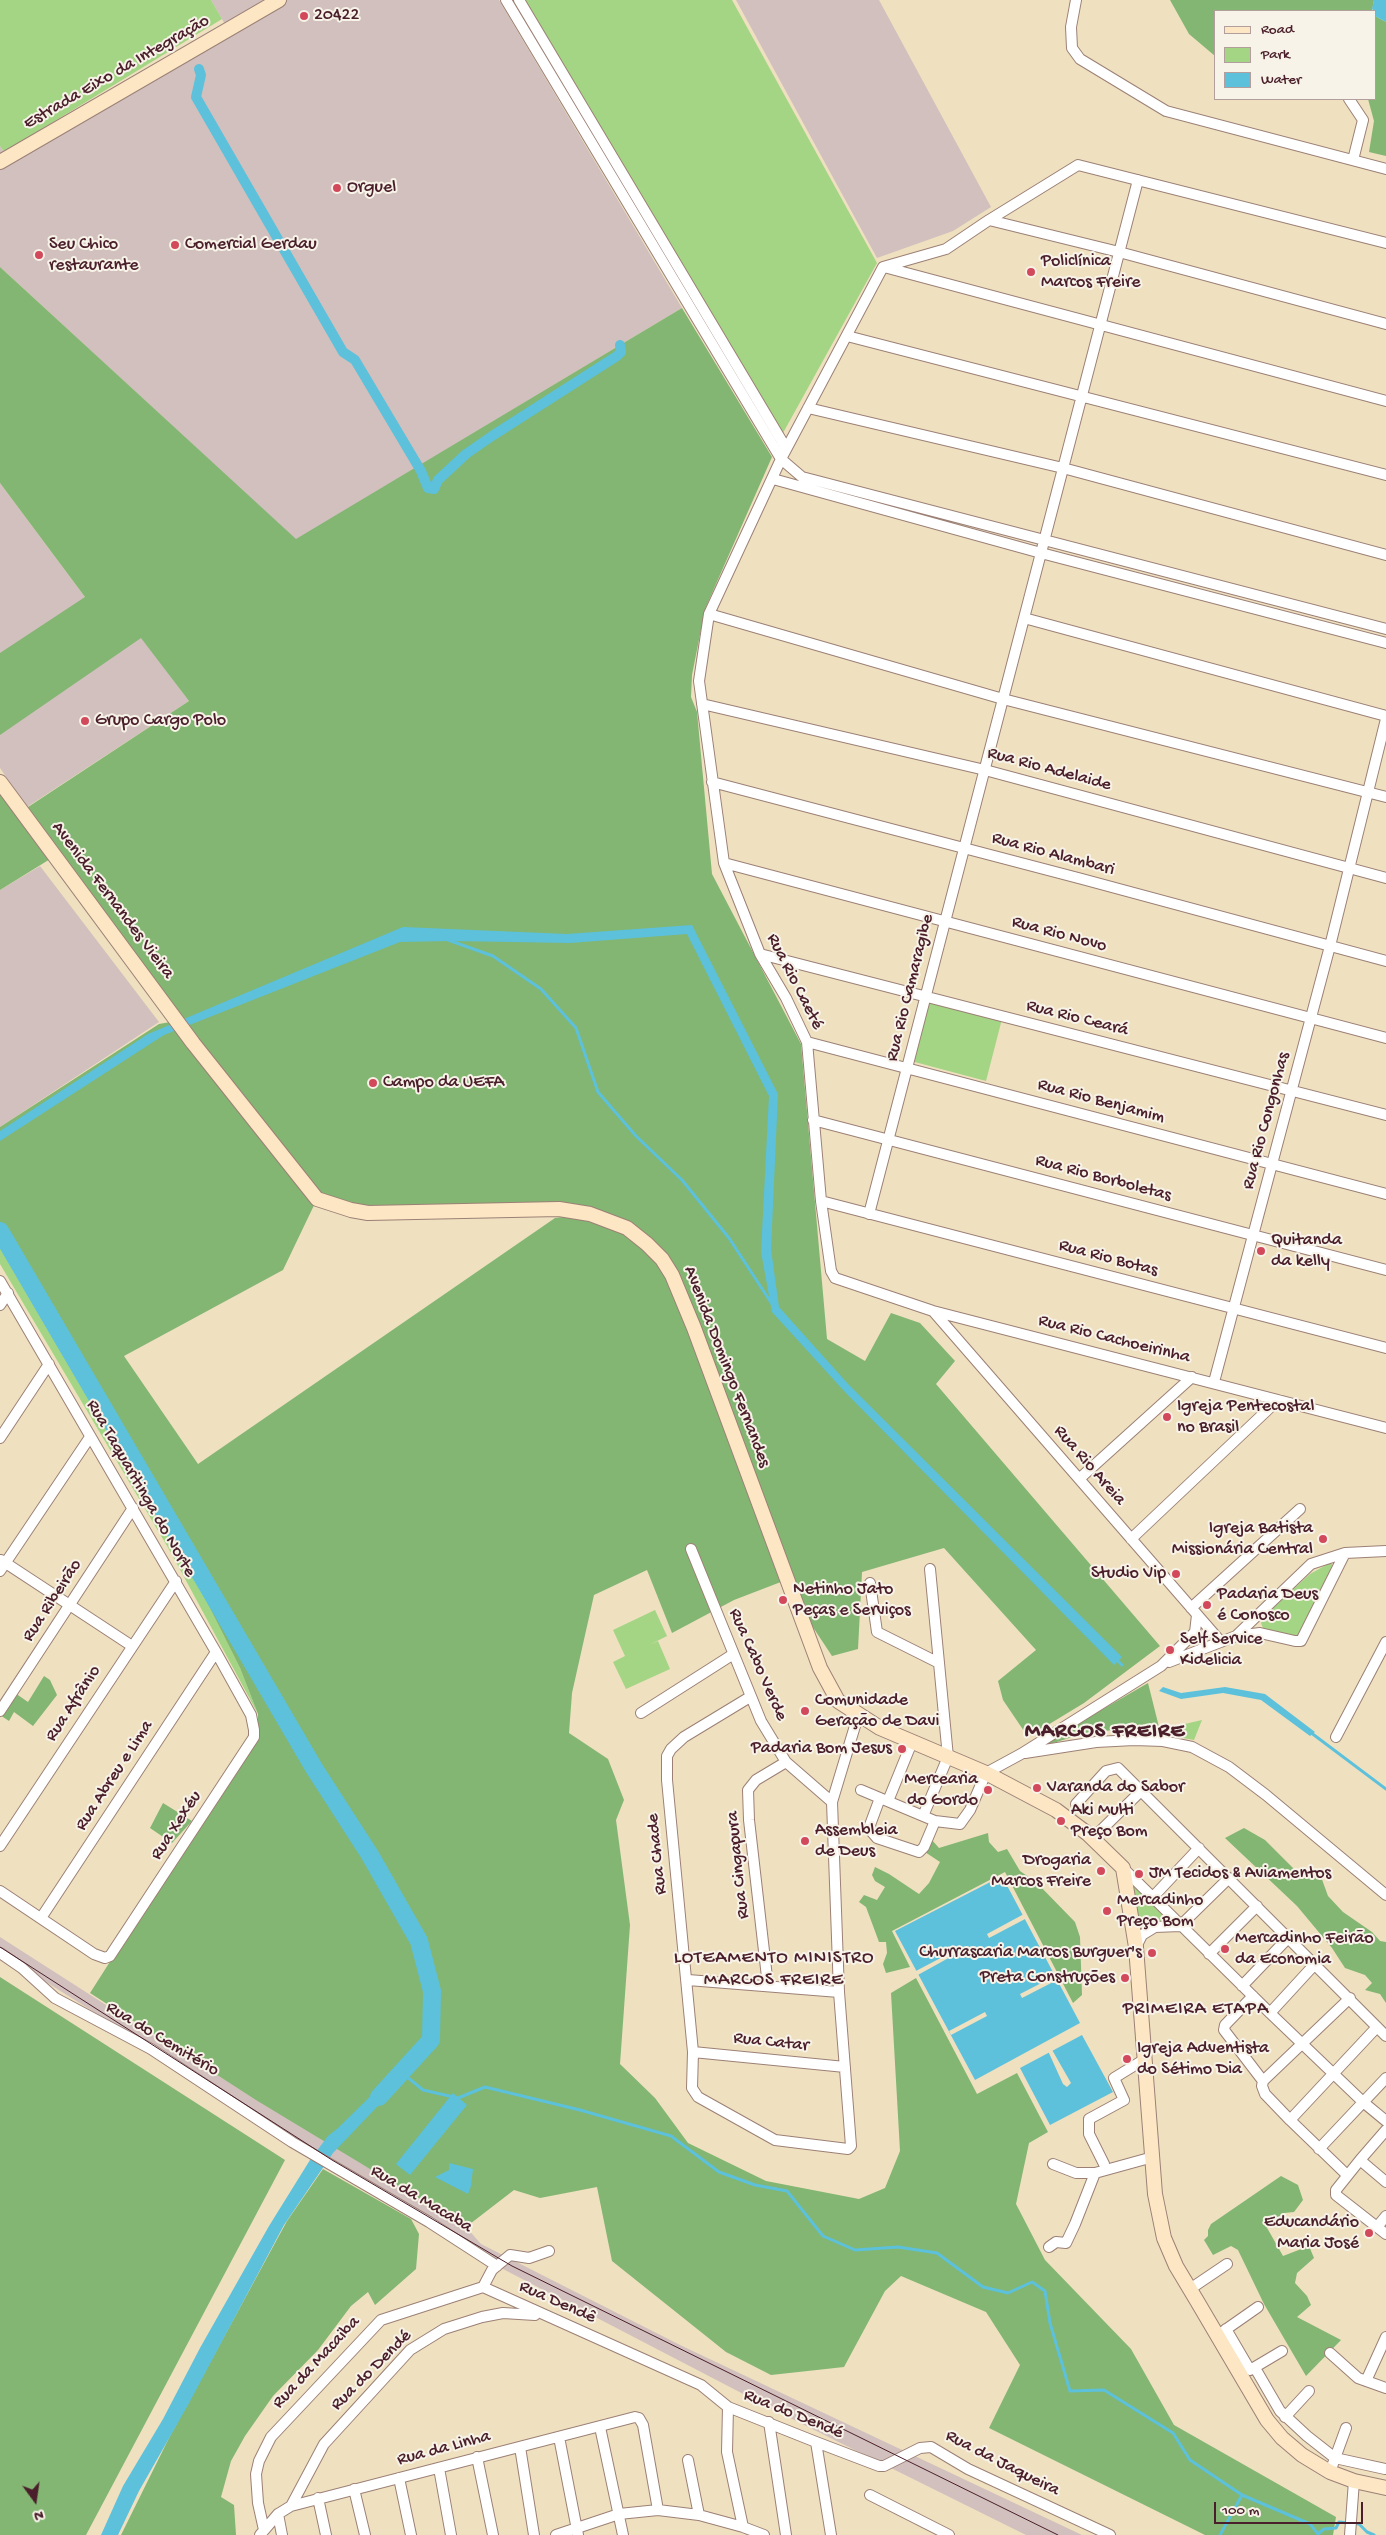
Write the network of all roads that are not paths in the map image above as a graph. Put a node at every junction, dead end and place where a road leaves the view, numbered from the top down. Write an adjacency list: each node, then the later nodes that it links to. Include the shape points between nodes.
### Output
1 (279, 0): 7 (main road, Estrada Eixo da Integração)
2 (506, 0): 21 (street)
3 (519, 0): 20 (street)
4 (1076, 0): 6 (street, via 1071,27 1072,48 1080,59 1166,111)
5 (1349, 100): 6 (street, via 1363,120)
6 (1353, 160): 8 (street)
7 (0, 162)
8 (1386, 169)
9 (1138, 180): 10 (street, via 1078,165); 11 (street); 12 (street, Rua Rio Camaragibe)
10 (990, 220): 12 (street); 13 (street, via 946,249)
11 (1386, 243)
12 (1119, 252): 14 (street); 15 (street, Rua Rio Camaragibe)
13 (883, 267): 15 (street); 16 (street, Rua Rio Caeté)
14 (1386, 324)
15 (1100, 325): 17 (street, Rua Rio Camaragibe); 18 (street)
16 (846, 336): 17 (street); 19 (street, Rua Rio Caeté)
17 (1082, 397): 22 (street, Rua Rio Camaragibe); 23 (street)
18 (1386, 401)
19 (808, 408): 20 (street, Rua Rio Caeté); 22 (street)
20 (786, 448): 21 (street, Rua Rio Caeté)
21 (780, 459): 24 (street, Rua Rio Caeté); 25 (street, via 802,477)
22 (1063, 468): 25 (street, Rua Rio Camaragibe); 27 (street)
23 (1386, 475)
24 (773, 479): 26 (street); 28 (street, Rua Rio Caeté)
25 (1044, 542): 26 (street, Rua Rio Camaragibe); 30 (street)
26 (1041, 553): 29 (street, Rua Rio Camaragibe); 31 (street)
27 (1386, 555)
28 (709, 614): 32 (street); 33 (street, Rua Rio Caeté, via 699,681)
29 (1024, 618): 32 (street, Rua Rio Camaragibe); 34 (street)
30 (1386, 629)
31 (1386, 642)
32 (1003, 699): 35 (street, Rua Rio Camaragibe); 38 (street)
33 (702, 704): 35 (street, Rua Rio Adelaide); 37 (street, Rua Rio Caeté)
34 (1386, 717): 38 (street, Rua Rio Congonhas)
35 (985, 770): 40 (street, Rua Rio Camaragibe); 42 (street, Rua Rio Adelaide)
36 (0, 782): 52 (main road, Avenida Fernandes Vieira)
37 (712, 782): 40 (street, Rua Rio Alambari); 41 (street, Rua Rio Caeté)
38 (1368, 792): 39 (street); 42 (street, Rua Rio Congonhas)
39 (1386, 797)
40 (964, 848): 44 (street, Rua Rio Camaragibe); 45 (street, Rua Rio Alambari)
41 (724, 863): 44 (street, Rua Rio Novo); 46 (street, Rua Rio Caeté)
42 (1348, 867): 43 (street, Rua Rio Adelaide); 45 (street, Rua Rio Congonhas)
43 (1386, 878)
44 (945, 921): 48 (street, Rua Rio Camaragibe); 49 (street, Rua Rio Novo)
45 (1330, 946): 47 (street, Rua Rio Alambari); 49 (street, Rua Rio Congonhas)
46 (760, 954): 48 (street, Rua Rio Ceará); 51 (street, Rua Rio Caeté)
47 (1386, 961)
48 (926, 997): 53 (street, Rua Rio Camaragibe); 54 (street, Rua Rio Ceará)
49 (1311, 1018): 50 (street, Rua Rio Novo); 54 (street, Rua Rio Congonhas)
50 (1386, 1038)
51 (807, 1042): 53 (street, Rua Rio Benjamim); 56 (street, Rua Rio Caeté)
52 (193, 1043): 103 (main road, Avenida Domingo Fernandes, via 312,1194 323,1202 368,1213 559,1209 612,1221 647,1244 667,1267 682,1298 820,1668 838,1700)
53 (907, 1068): 57 (street, Rua Rio Camaragibe); 58 (street, Rua Rio Benjamim)
54 (1292, 1091): 55 (street, Rua Rio Ceará); 58 (street, Rua Rio Congonhas)
55 (1386, 1115)
56 (813, 1120): 57 (street, Rua Rio Borboletas); 60 (street, Rua Rio Caeté)
57 (889, 1140): 61 (street, Rua Rio Camaragibe); 62 (street, Rua Rio Borboletas)
58 (1272, 1164): 59 (street, Rua Rio Benjamim); 62 (street, Rua Rio Congonhas)
59 (1386, 1194)
60 (821, 1202): 61 (street, Rua Rio Botas); 64 (street, Rua Rio Caeté, via 831,1271)
61 (870, 1214): 68 (street, Rua Rio Botas)
62 (1253, 1235): 63 (street, Rua Rio Borboletas); 68 (street, Rua Rio Congonhas)
63 (1386, 1270)
64 (835, 1278): 69 (street, Rua Rio Cachoeirinha)
65 (0, 1281): 66 (street, Rua Taquaritinga do Norte)
66 (8, 1293): 67 (street); 71 (street, Rua Taquaritinga do Norte)
67 (0, 1305)
68 (1234, 1308): 70 (street, Rua Rio Botas); 73 (street, Rua Rio Congonhas)
69 (933, 1311): 72 (street, Rua Rio Cachoeirinha); 78 (street, Rua Rio Areia)
70 (1386, 1348)
71 (49, 1364): 76 (street, Rua Taquaritinga do Norte); 77 (street)
72 (1192, 1377): 73 (street, Rua Rio Cachoeirinha); 78 (street)
73 (1214, 1382): 74 (street, Rua Rio Cachoeirinha)
74 (1278, 1400): 75 (street, Rua Rio Cachoeirinha); 81 (street)
75 (1386, 1428)
76 (90, 1437): 79 (street, Rua Taquaritinga do Norte); 85 (street)
77 (0, 1438)
78 (1079, 1479): 81 (street, Rua Rio Areia)
79 (133, 1508): 87 (street, Rua Taquaritinga do Norte); 89 (street, Rua Ribeirão)
80 (1300, 1509): 90 (street)
81 (1131, 1539): 90 (street, Rua Rio Areia)
82 (690, 1549): 96 (street, Rua Cabo Verde)
83 (1386, 1551): 84 (street)
84 (1345, 1554): 91 (street, via 1311,1564); 91 (street, via 1301,1640 1260,1633)
85 (2, 1564): 89 (street)
86 (930, 1569): 97 (street)
87 (176, 1581): 94 (street, Rua Afrânio); 95 (street, Rua Taquaritinga do Norte)
88 (870, 1583): 97 (street, via 877,1632)
89 (70, 1605): 94 (street); 100 (street, Rua Ribeirão)
90 (1194, 1611): 92 (street, Rua Rio Areia); 98 (street, via 1195,1632)
91 (1236, 1636): 92 (street)
92 (1221, 1642): 98 (street)
93 (1386, 1642): 104 (street)
94 (132, 1646): 118 (street, Rua Afrânio)
95 (216, 1652): 102 (street, Rua Taquaritinga do Norte); 126 (street, Rua Abreu e Lima)
96 (732, 1655): 99 (street, Rua Cabo Verde); 101 (street)
97 (939, 1663): 107 (street)
98 (1161, 1666): 106 (street)
99 (750, 1696): 108 (street, Rua Cabo Verde); 133 (street, Rua Chade, via 684,1737 667,1756)
100 (0, 1711)
101 (641, 1713)
102 (251, 1715): 126 (street, Rua Xexéu, via 254,1737 116,1951 106,1958 94,1954)
103 (858, 1716): 105 (main road, Avenida Domingo Fernandes); 113 (street)
104 (1336, 1738)
105 (912, 1742): 107 (main road, Avenida Domingo Fernandes); 112 (street)
106 (1021, 1754): 109 (street); 123 (street, via 1096,1742 1134,1740 1192,1747 1229,1767 1266,1795)
107 (948, 1758): 109 (main road); 115 (street)
108 (786, 1762): 113 (street, Rua Cabo Verde); 134 (street, Rua Cingapura, via 756,1780 748,1790)
109 (986, 1773): 116 (street, via 964,1820 957,1825); 117 (main road, via 1056,1810)
110 (861, 1790): 112 (street)
111 (1141, 1790): 114 (street, via 1118,1768 1106,1771); 117 (street); 119 (street)
112 (884, 1799): 115 (street); 116 (street, via 870,1828 877,1838 919,1852)
113 (832, 1802): 136 (street)
114 (1076, 1804)
115 (923, 1816): 116 (street)
116 (935, 1821)
117 (1092, 1839): 120 (main road)
118 (0, 1846)
119 (1199, 1848): 121 (street); 124 (street)
120 (1123, 1868): 124 (street); 129 (main road)
121 (1229, 1878): 125 (street); 127 (street)
122 (0, 1891): 126 (street)
123 (1386, 1896)
124 (1152, 1898): 127 (street)
125 (1257, 1906): 128 (street); 131 (street)
126 (41, 1918)
127 (1180, 1926): 129 (street, via 1155,1927 1142,1935); 131 (street)
128 (1289, 1937): 132 (street); 135 (street)
129 (1136, 1946): 144 (main road)
130 (0, 1953): 156 (street, Rua do Cemitério, via 55,1998 151,2049)
131 (1209, 1954): 135 (street)
132 (1315, 1964): 138 (street); 139 (street)
133 (688, 1980): 134 (street); 143 (street, Rua Chade)
134 (768, 1986): 136 (street)
135 (1242, 1986): 137 (street)
136 (839, 1992): 145 (street)
137 (1253, 1996): 139 (street); 148 (street, via 1224,2030)
138 (1350, 1998): 140 (street); 142 (street)
139 (1270, 2013): 142 (street)
140 (1377, 2027): 141 (street); 146 (street)
141 (1386, 2036)
142 (1304, 2043): 146 (street); 148 (street)
143 (693, 2052): 145 (street, Rua Catar); 145 (street, Rua Chade, via 691,2082 698,2097 776,2140 850,2148)
144 (1145, 2059): 154 (main road); 158 (street, via 1114,2078 1124,2100 1089,2119 1089,2134)
145 (845, 2067)
146 (1333, 2073): 149 (street); 150 (street)
147 (1386, 2078): 149 (street)
148 (1263, 2081): 150 (street, via 1265,2094)
149 (1363, 2102): 151 (street); 153 (street)
150 (1290, 2120): 153 (street)
151 (1386, 2121)
152 (1386, 2130): 155 (street)
153 (1318, 2148): 160 (street)
154 (1153, 2157): 159 (street); 170 (main road, via 1156,2202 1164,2238)
155 (1360, 2160): 160 (street); 161 (street)
156 (328, 2164): 168 (street, Rua da Macaba, via 429,2222)
157 (1053, 2164): 159 (street, via 1076,2173)
158 (1104, 2164)
159 (1094, 2174): 165 (street, via 1066,2243 1056,2242)
160 (1347, 2175): 163 (street, via 1336,2192)
161 (1386, 2182)
162 (1386, 2216): 163 (street)
163 (1377, 2227): 164 (street)
164 (1386, 2234)
165 (1049, 2247)
166 (549, 2250): 168 (street, via 530,2258 512,2254)
167 (1227, 2264): 170 (street)
168 (497, 2266): 169 (street)
169 (483, 2287): 172 (street, Rua Dendê); 210 (street, Rua da Macaiba, via 381,2320 283,2424 265,2448 256,2474)
170 (1190, 2289): 173 (main road)
171 (1258, 2307): 173 (street)
172 (547, 2317): 175 (street, Rua Dendê); 203 (street, Rua do Dendé, via 503,2313 482,2316 444,2329 410,2350 324,2444)
173 (1222, 2332): 178 (main road)
174 (1386, 2337): 179 (street)
175 (618, 2348): 182 (street, Rua do Dendé, via 701,2385)
176 (1282, 2351): 178 (street)
177 (1330, 2354): 179 (street)
178 (1249, 2371): 183 (street); 196 (main road, via 1267,2420 1302,2455)
179 (1366, 2382): 180 (street)
180 (1386, 2388)
181 (1309, 2391): 183 (street)
182 (728, 2407): 184 (street, Rua do Dendé); 208 (street, via 727,2452)
183 (1285, 2417): 191 (street)
184 (769, 2422): 188 (street, Rua do Dendé); 223 (street)
185 (600, 2426): 187 (street, Rua da Linha); 204 (street, Rua da Linha, via 639,2418 643,2425); 206 (street)
186 (1346, 2428): 191 (street)
187 (559, 2436): 189 (street, Rua da Linha); 211 (street)
188 (816, 2442): 193 (street, Rua do Dendé); 224 (street)
189 (520, 2447): 190 (street, Rua da Linha); 219 (street)
190 (476, 2457): 194 (street, Rua da Linha); 218 (street)
191 (1335, 2458): 195 (street); 196 (street)
192 (688, 2460): 207 (street)
193 (879, 2466): 225 (street, Rua da Jaqueira, via 920,2448 931,2447 968,2469)
194 (439, 2468): 197 (street, Rua da Linha); 217 (street)
195 (1386, 2468)
196 (1330, 2472): 198 (main road)
197 (400, 2478): 200 (street, Rua da Linha); 216 (street)
198 (1354, 2481): 199 (main road); 209 (street)
199 (1386, 2488)
200 (354, 2489): 202 (street, Rua da Linha); 215 (street)
201 (870, 2494): 212 (street)
202 (318, 2498): 203 (street, Rua da Linha); 214 (street)
203 (290, 2506): 205 (street, Rua da Linha)
204 (658, 2510): 206 (street); 207 (street)
205 (278, 2514): 210 (street, Rua da Linha); 213 (street)
206 (619, 2514): 211 (street); 221 (street)
207 (700, 2515): 208 (street)
208 (743, 2527): 222 (street)
209 (1350, 2529)
210 (262, 2532)
211 (577, 2532): 220 (street)
212 (945, 2534)
213 (282, 2535)
214 (326, 2535)
215 (365, 2535)
216 (411, 2535)
217 (451, 2535)
218 (493, 2535)
219 (534, 2535)
220 (556, 2535)
221 (623, 2535)
222 (762, 2535)
223 (786, 2535)
224 (832, 2535)
225 (1110, 2535)

